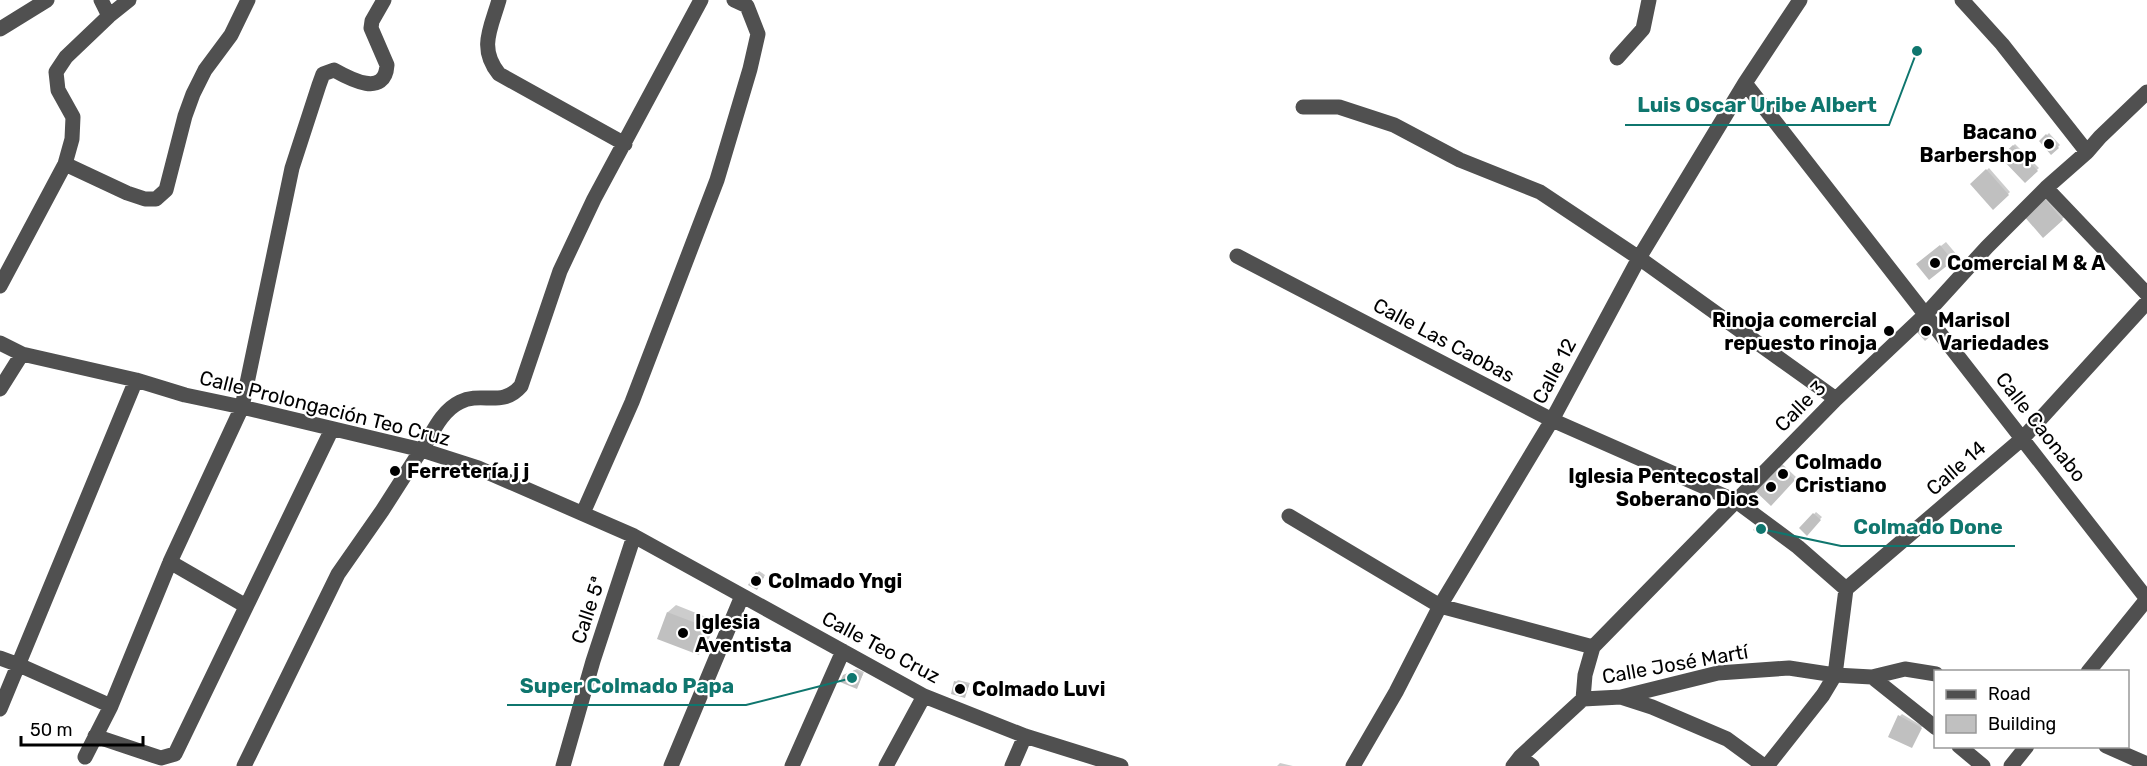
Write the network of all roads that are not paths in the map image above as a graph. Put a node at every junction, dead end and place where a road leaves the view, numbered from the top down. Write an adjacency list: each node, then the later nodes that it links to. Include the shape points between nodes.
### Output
1 (47, 0): 13 (street)
2 (101, 0): 12 (street)
3 (129, 0): 12 (street)
4 (248, 0): 20 (street, via 231,35 193,94 166,190 156,199 128,194)
5 (384, 0): 33 (street, via 371,28 387,65 382,79 364,84 334,70 323,74 319,85 292,168)
6 (499, 0): 18 (street, via 487,45 488,57 499,74)
7 (701, 0): 18 (street)
8 (734, 0): 39 (street, via 747,6 758,34 750,69 717,180 632,402)
9 (1649, 0): 14 (street, via 1643,29)
10 (1800, 0): 15 (street, Calle 12)
11 (1971, 3): 19 (street)
12 (109, 16): 20 (street, via 66,57 56,72 58,90 73,117)
13 (0, 28)
14 (1617, 58)
15 (1745, 83): 23 (street, Calle 12); 27 (street, Calle Caonabo)
16 (2147, 92): 19 (street, Calle 3)
17 (1303, 107): 23 (street, via 1339,107 1394,125 1460,160 1540,192)
18 (625, 144): 37 (street, via 560,271 521,386 507,398 460,402 441,419)
19 (2087, 152): 21 (street, Calle 3)
20 (65, 164): 24 (street)
21 (2046, 188): 25 (street); 27 (street, Calle 3)
22 (1237, 256): 34 (street, Calle Las Caobas)
23 (1639, 258): 32 (street); 34 (street, Calle 12)
24 (0, 286)
25 (2147, 294)
26 (2147, 302): 36 (street, Calle 14)
27 (1926, 314): 32 (street, Calle 3); 36 (street, Calle Caonabo)
28 (0, 343): 29 (street, Calle Prolongación Teo Cruz)
29 (22, 354): 30 (street, Calle Prolongación Teo Cruz); 31 (street)
30 (136, 380): 33 (street, Calle Prolongación Teo Cruz); 51 (street)
31 (0, 389)
32 (1836, 399): 38 (street, Calle 3)
33 (242, 407): 35 (street, Calle Prolongación Teo Cruz); 42 (street)
34 (1552, 420): 38 (street, Calle Las Caobas); 47 (street, Calle 12)
35 (332, 429): 37 (street, Calle Prolongación Teo Cruz); 46 (street)
36 (2023, 438): 43 (street, Calle 14); 45 (street, Calle Caonabo)
37 (422, 450): 39 (street, Calle Prolongación Teo Cruz, via 478,468); 70 (street, via 338,574 263,724)
38 (1736, 501): 43 (street, Calle Las Caobas); 48 (street, Calle 3)
39 (583, 513): 41 (street, Calle Prolongación Teo Cruz)
40 (1289, 516): 47 (street)
41 (634, 536): 44 (street, Calle Teo Cruz); 71 (street, Calle 5ª)
42 (170, 562): 46 (street); 59 (street)
43 (1846, 589): 54 (street)
44 (742, 596): 49 (street, Calle Teo Cruz); 72 (street)
45 (2147, 599): 52 (street)
46 (246, 606): 62 (street, via 175,753 161,758)
47 (1440, 606): 48 (street); 77 (street, Calle 12)
48 (1593, 647): 58 (street, Calle 3)
49 (843, 651): 56 (street, Calle Teo Cruz); 73 (street)
50 (0, 658): 51 (street)
51 (19, 665): 59 (street); 60 (street)
52 (2090, 670)
53 (1934, 674): 55 (street, Calle José Martí, via 1905,669)
54 (1835, 675): 55 (street, Calle José Martí); 57 (street, Calle José Martí, via 1790,668 1718,673); 78 (street)
55 (1872, 677): 61 (street)
56 (924, 696): 63 (street, Calle Teo Cruz); 74 (street)
57 (1621, 697): 58 (street, Calle José Martí); 78 (street, via 1727,739)
58 (1583, 699): 68 (street)
59 (111, 706): 62 (street)
60 (0, 709)
61 (1934, 727)
62 (96, 736): 67 (street)
63 (1025, 736): 75 (street); 76 (street, Calle Teo Cruz)
64 (1960, 748): 79 (street)
65 (2026, 748): 80 (street)
66 (2108, 748): 69 (street)
67 (85, 757)
68 (1522, 763)
69 (2147, 764)
70 (250, 765)
71 (563, 766)
72 (671, 766)
73 (792, 766)
74 (886, 766)
75 (1012, 766)
76 (1121, 766)
77 (1353, 766)
78 (1766, 766)
79 (1983, 766)
80 (2011, 766)

